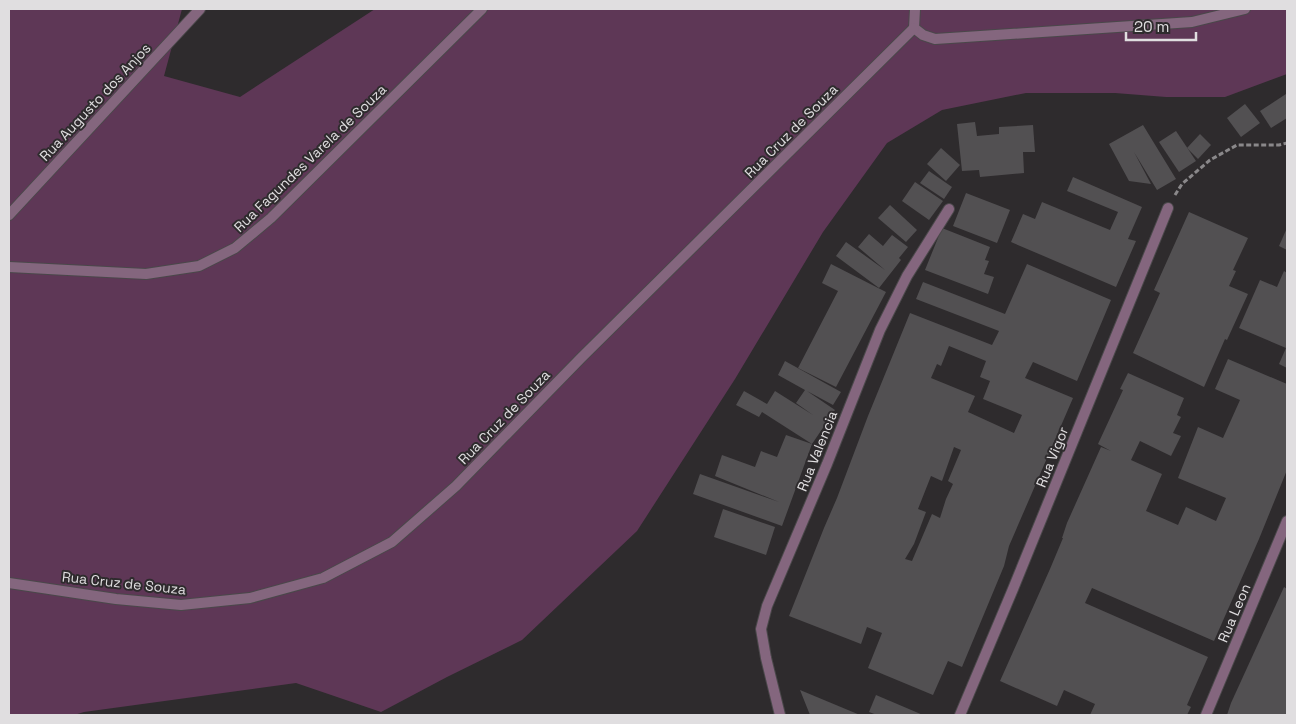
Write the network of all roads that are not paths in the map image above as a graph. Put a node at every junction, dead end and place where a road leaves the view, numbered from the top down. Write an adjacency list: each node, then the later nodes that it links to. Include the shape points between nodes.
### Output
1 (200, 9): 8 (street, Rua Augusto dos Anjos)
2 (482, 9): 9 (street, Rua Fagundes Varela de Souza, via 271,218 235,248 199,266 146,274)
3 (915, 9): 5 (street)
4 (1245, 9): 5 (street, via 1192,22 948,39 935,39)
5 (914, 28): 11 (street, Rua Cruz de Souza, via 456,486 392,542 323,578 250,598 181,605)
6 (1168, 208): 13 (street, Rua Vigor)
7 (950, 209): 12 (street, Rua Valencia, via 907,276 880,330 767,606 761,630)
8 (9, 215)
9 (9, 267)
10 (1287, 521): 14 (street, Rua Leon)
11 (9, 583)
12 (780, 715)
13 (960, 715)
14 (1206, 715)

